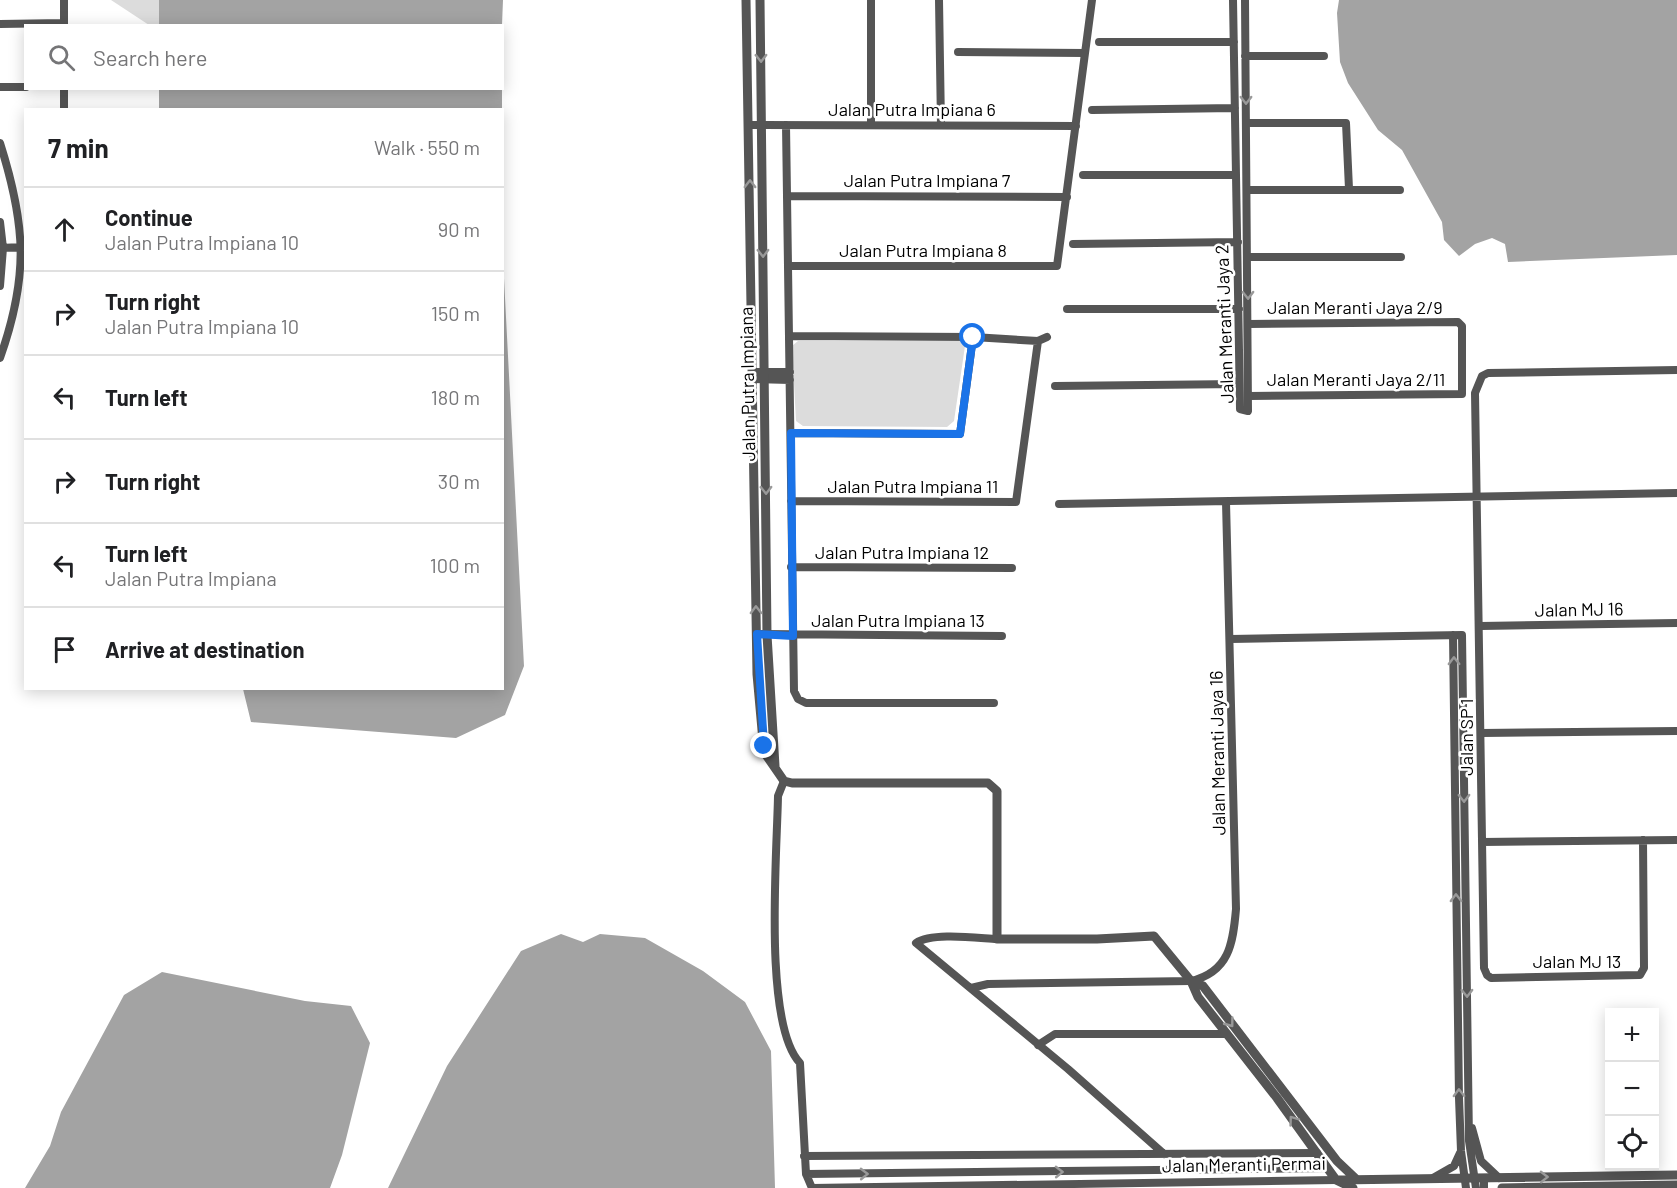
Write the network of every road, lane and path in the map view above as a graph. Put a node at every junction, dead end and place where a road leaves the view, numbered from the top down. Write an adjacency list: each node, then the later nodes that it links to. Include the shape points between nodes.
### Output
1 (64, 0): 10 (street)
2 (746, 0): 26 (street, Jalan Putra Impiana)
3 (760, 0): 27 (street, Jalan Putra Impiana, one-way to 27)
4 (871, 0): 29 (street)
5 (939, 0): 30 (street)
6 (1092, 0): 14 (street)
7 (1233, 0): 12 (street, Jalan Meranti Jaya 2)
8 (1245, 0): 15 (street, Jalan Meranti Jaya 2)
9 (0, 24): 10 (street)
10 (64, 24)
11 (1099, 42): 12 (street)
12 (1234, 42): 18 (street, Jalan Meranti Jaya 2)
13 (958, 52): 14 (street)
14 (1085, 53): 31 (street)
15 (1245, 56): 16 (street); 17 (street, Jalan Meranti Jaya 2)
16 (1324, 56)
17 (1245, 76): 18 (street); 25 (street, Jalan Meranti Jaya 2, one-way to 25)
18 (1235, 77): 23 (street, Jalan Meranti Jaya 2)
19 (0, 87): 20 (street)
20 (24, 87)
21 (64, 90): 22 (street)
22 (64, 108)
23 (1235, 108): 24 (street); 34 (street, Jalan Meranti Jaya 2)
24 (1092, 110)
25 (1246, 123): 35 (street, via 1347,123); 36 (street, Jalan Meranti Jaya 2)
26 (749, 125): 27 (street, Jalan Putra Impiana 6); 60 (street, Jalan Putra Impiana, one-way to 26)
27 (761, 125): 28 (street, Jalan Putra Impiana 6); 61 (street, Jalan Putra Impiana, one-way to 61)
28 (786, 125): 29 (street, Jalan Putra Impiana 6); 38 (street)
29 (871, 125): 30 (street, Jalan Putra Impiana 6)
30 (941, 125): 31 (street, Jalan Putra Impiana 6)
31 (1076, 126): 39 (street)
32 (0, 143): 45 (street, via 16,192)
33 (1083, 175): 34 (street)
34 (1236, 175): 40 (street, Jalan Meranti Jaya 2)
35 (1349, 189): 36 (street); 37 (street)
36 (1247, 190): 41 (street, Jalan Meranti Jaya 2)
37 (1400, 190)
38 (787, 196): 39 (street, Jalan Putra Impiana 7); 49 (street)
39 (1067, 197): 49 (street, Jalan Putra Impiana 8, via 1057,266)
40 (1237, 208): 41 (street); 43 (street, Jalan Meranti Jaya 2)
41 (1247, 208): 47 (street, Jalan Meranti Jaya 2)
42 (0, 222): 46 (street)
43 (1238, 242): 44 (street); 52 (street, Jalan Meranti Jaya 2)
44 (1073, 244)
45 (23, 247): 46 (street); 58 (street, via 16,303)
46 (1, 248): 50 (street)
47 (1248, 257): 48 (street); 53 (street, Jalan Meranti Jaya 2, one-way to 53)
48 (1401, 257)
49 (788, 266): 54 (street)
50 (0, 286)
51 (1067, 309): 52 (street)
52 (1239, 309): 63 (street, Jalan Meranti Jaya 2)
53 (1248, 324): 65 (street, Jalan Meranti Jaya 2/9, via 1461,323); 66 (street, Jalan Meranti Jaya 2)
54 (789, 336): 55 (street); 62 (street)
55 (973, 337): 57 (street); 67 (street, via 960,434)
56 (1047, 337): 57 (street)
57 (1038, 341): 70 (street, Jalan Putra Impiana 11, via 1016,502)
58 (0, 358)
59 (1677, 370): 69 (street, Jalan SP 1, via 1482,376 1475,393)
60 (752, 375): 61 (street); 77 (street, Jalan Putra Impiana, one-way to 60)
61 (764, 376): 62 (street); 78 (street, Jalan Putra Impiana, one-way to 78)
62 (790, 376): 67 (street)
63 (1239, 384): 64 (street); 66 (street, Jalan Meranti Jaya 2, via 1242,411 1250,408)
64 (1055, 386)
65 (1462, 394): 66 (street, Jalan Meranti Jaya 2/11)
66 (1250, 396)
67 (791, 433): 70 (street)
68 (1677, 493): 69 (street)
69 (1476, 498): 71 (street); 76 (street, Jalan SP 1)
70 (791, 501): 73 (street)
71 (1226, 502): 72 (street); 82 (street, Jalan Meranti Jaya 16)
72 (1059, 504)
73 (791, 567): 74 (street, Jalan Putra Impiana 12); 80 (street)
74 (1012, 568)
75 (1677, 623): 76 (street, Jalan MJ 16)
76 (1481, 626): 85 (street, Jalan SP 1)
77 (757, 634): 78 (street, Jalan Putra Impiana 13); 86 (street, Jalan Putra Impiana, via 764,752)
78 (767, 635): 80 (street, Jalan Putra Impiana 13); 86 (street, Jalan Putra Impiana)
79 (1457, 635): 82 (street); 97 (street, one-way to 97); 98 (street, one-way to 79)
80 (793, 636): 81 (street, Jalan Putra Impiana 13); 83 (street, via 794,691 806,703)
81 (1002, 636)
82 (1231, 639): 93 (street, Jalan Meranti Jaya 16, via 1234,939 1220,968 1208,977)
83 (994, 704)
84 (1677, 731): 85 (street)
85 (1482, 733): 90 (street, Jalan SP 1)
86 (775, 766): 87 (street)
87 (784, 781): 91 (street, via 993,786 997,791); 101 (street, via 778,796 776,970 781,1024 791,1054 800,1063)
88 (1643, 840): 89 (street); 90 (street); 92 (street, Jalan MJ 13, via 1644,968 1640,975)
89 (1677, 840)
90 (1482, 843): 92 (street, Jalan SP 1)
91 (997, 939): 93 (street, via 1154,936); 94 (street, via 943,937 916,943)
92 (1486, 975)
93 (1191, 981): 94 (street, via 988,984); 95 (street); 109 (street, one-way to 109, via 1203,986)
94 (971, 988): 96 (street)
95 (1226, 1034): 96 (street, via 1055,1034); 100 (street, one-way to 95)
96 (1038, 1045): 99 (street)
97 (1468, 1115): 105 (street, via 1480,1158); 108 (street)
98 (1461, 1151): 106 (street, via 1454,1166); 108 (street)
99 (1164, 1154): 100 (street); 101 (street)
100 (1317, 1154): 102 (street)
101 (804, 1156): 103 (street)
102 (1327, 1168): 103 (street, Jalan Meranti Permai, one-way to 102); 107 (street)
103 (806, 1174): 111 (street)
104 (1677, 1175): 105 (street, Jalan Meranti Permai, one-way to 104)
105 (1499, 1178): 108 (street, Jalan Meranti Permai)
106 (1432, 1179): 108 (street, Jalan Meranti Permai); 109 (street, Jalan Meranti Permai)
107 (1336, 1180): 109 (street, Jalan Meranti Permai); 111 (street, Jalan Meranti Permai)
108 (1475, 1183)
109 (1354, 1184)
110 (1677, 1185): 112 (street)
111 (812, 1188)
112 (1502, 1188)

